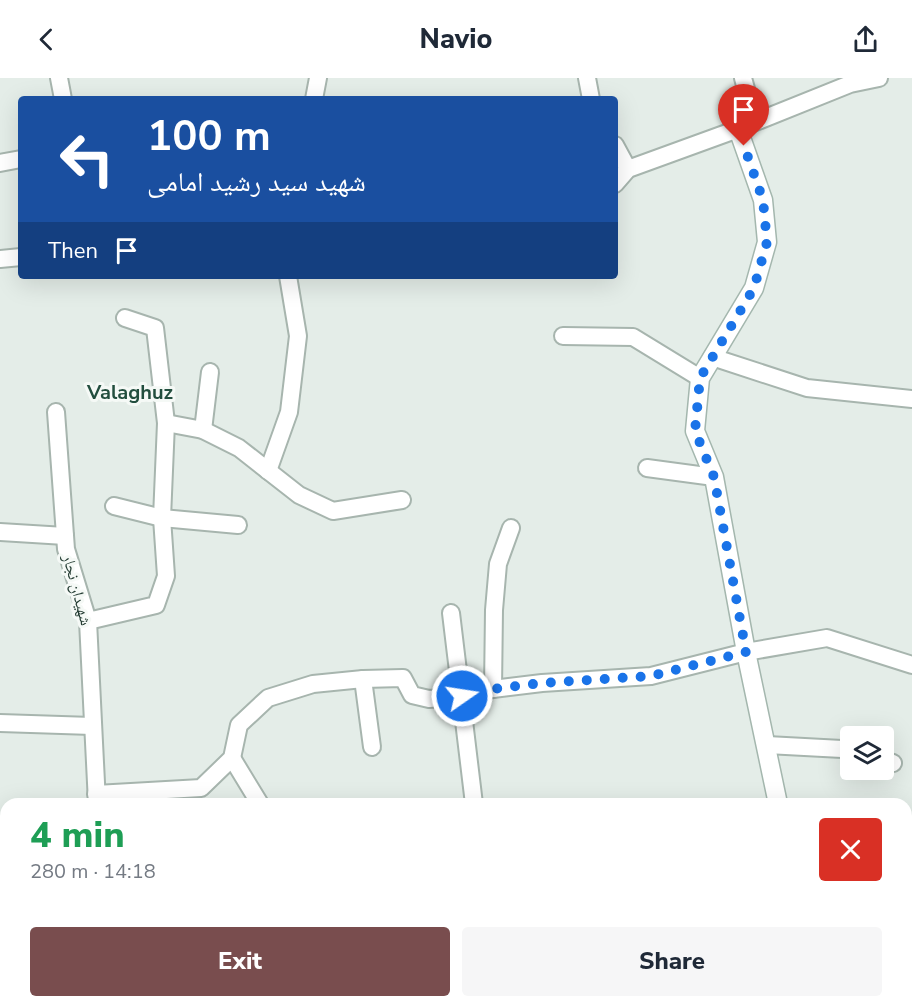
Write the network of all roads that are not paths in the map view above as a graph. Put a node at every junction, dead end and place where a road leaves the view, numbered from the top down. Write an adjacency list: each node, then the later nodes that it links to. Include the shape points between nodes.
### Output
1 (59, 78): 7 (street)
2 (318, 78): 8 (street)
3 (587, 78): 9 (street)
4 (743, 78): 10 (street)
5 (879, 78): 6 (street)
6 (849, 81): 10 (street)
7 (62, 96)
8 (315, 96)
9 (590, 96)
10 (755, 122): 11 (street)
11 (738, 129): 15 (street); 22 (street, via 763,200 767,242 754,288)
12 (618, 151): 15 (street)
13 (18, 160): 14 (street)
14 (0, 163)
15 (628, 169): 16 (street)
16 (618, 181)
17 (18, 257): 18 (street)
18 (0, 259)
19 (288, 279): 30 (street, via 298,336 289,412)
20 (125, 318): 27 (street, via 154,328)
21 (563, 336): 24 (street, via 633,337)
22 (712, 357): 24 (street); 25 (street, via 807,388)
23 (210, 372): 28 (street)
24 (700, 378): 31 (street, via 695,431)
25 (912, 399)
26 (56, 412): 38 (street, شهیدان نجار)
27 (166, 423): 28 (street); 34 (street)
28 (203, 430): 30 (street, via 238,448)
29 (647, 468): 31 (street)
30 (268, 471): 32 (street, via 299,495 333,511)
31 (714, 477): 41 (street)
32 (402, 500)
33 (114, 506): 34 (street)
34 (162, 518): 35 (street); 40 (street, via 166,576 156,605)
35 (238, 525)
36 (511, 528): 44 (street, via 498,564)
37 (0, 532): 38 (street)
38 (65, 536): 40 (street, شهیدان نجار)
39 (451, 613): 45 (street)
40 (88, 621): 47 (street, شهیدان نجار)
41 (746, 652): 42 (street, via 827,638); 44 (street, via 651,676); 48 (street)
42 (912, 665)
43 (363, 679): 45 (street, via 403,678 412,695 429,699); 49 (street); 51 (street, via 313,684 268,698 239,725)
44 (493, 689): 45 (street)
45 (462, 696): 55 (street)
46 (0, 723): 47 (street)
47 (92, 726): 52 (street, شهیدان نجار)
48 (767, 745): 50 (street); 56 (street)
49 (372, 747)
50 (840, 749)
51 (232, 758): 53 (street, via 201,788); 54 (street)
52 (97, 798)
53 (106, 798)
54 (256, 798)
55 (473, 798)
56 (777, 798)

